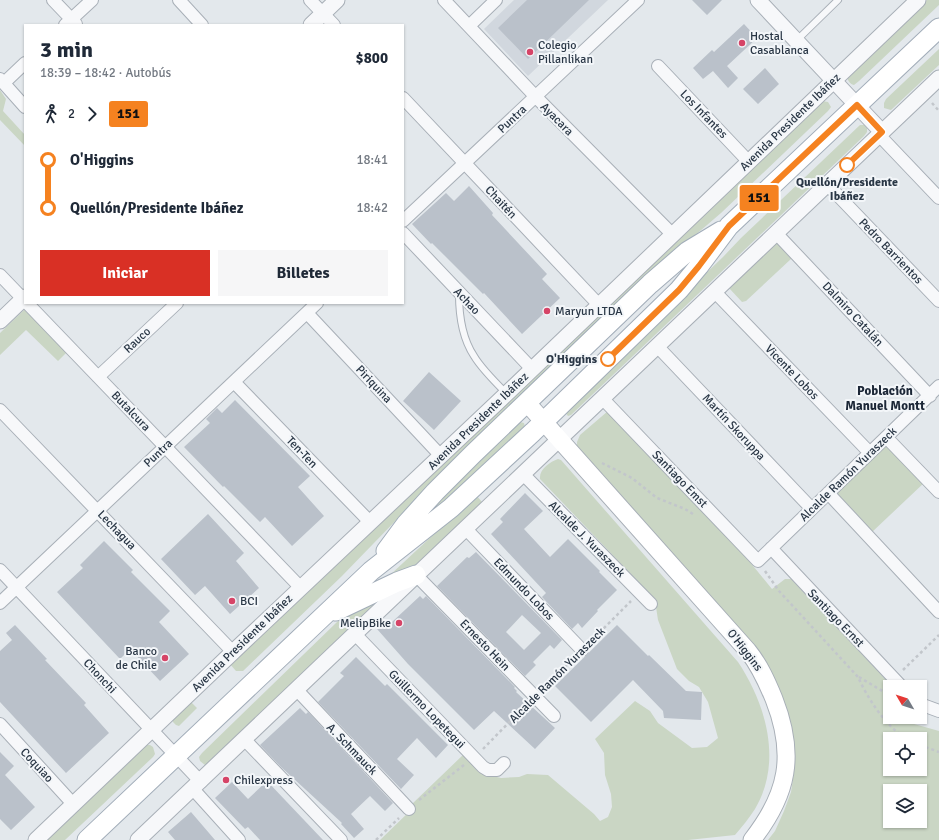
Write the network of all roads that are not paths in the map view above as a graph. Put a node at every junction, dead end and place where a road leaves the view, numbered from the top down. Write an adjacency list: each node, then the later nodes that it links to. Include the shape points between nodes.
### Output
1 (53, 0): 13 (street)
2 (92, 0): 13 (street)
3 (179, 0): 14 (street)
4 (310, 0): 12 (street)
5 (337, 0): 12 (street)
6 (444, 0): 17 (street, Ayacara)
7 (496, 0): 17 (street)
8 (638, 0): 25 (street, Puntra)
9 (758, 0): 19 (street)
10 (838, 0): 19 (lane)
11 (918, 0): 23 (street, Avenida Presidente Ibáñez)
12 (323, 13): 15 (street); 16 (street)
13 (71, 23)
14 (201, 24)
15 (312, 24)
16 (333, 24)
17 (468, 26): 25 (street, Ayacara)
18 (939, 28): 28 (main road, Avenida Presidente Ibáñez)
19 (796, 41): 23 (street)
20 (24, 64): 24 (street)
21 (658, 66): 30 (street, Los Infantes)
22 (939, 78): 29 (street)
23 (833, 80): 28 (street); 30 (street, Avenida Presidente Ibáñez)
24 (2, 81): 27 (street)
25 (535, 96): 31 (street, Puntra); 38 (street, Ayacara)
26 (404, 99): 31 (street, Chaitén)
27 (24, 105)
28 (857, 105): 29 (street); 35 (main road, Avenida Presidente Ibáñez)
29 (881, 133): 32 (street); 33 (street)
30 (749, 162): 38 (street, Avenida Presidente Ibáñez)
31 (464, 163): 34 (street, Puntra); 48 (street, Chaitén)
32 (827, 184): 36 (street); 44 (street, Pedro Barrientos)
33 (939, 198)
34 (404, 220)
35 (729, 226): 59 (main road, Avenida Presidente Ibáñez, via 688,251 650,284); 61 (main road, Avenida Presidente Ibáñez, via 679,290)
36 (776, 233): 41 (street); 57 (street, Dalmiro Catalán)
37 (404, 234): 40 (street, Achao)
38 (673, 236): 48 (street, Avenida Presidente Ibáñez)
39 (0, 275): 42 (street, Butalcura)
40 (459, 292): 52 (street, Achao); 56 (lane, via 460,319 474,357)
41 (714, 292): 51 (street); 65 (street, Vicente Lobos)
42 (24, 299)
43 (24, 301): 50 (street)
44 (939, 301)
45 (29, 304): 53 (street, Butalcura)
46 (176, 304): 53 (street, Rauco)
47 (316, 304): 49 (street, Puntra)
48 (599, 305): 52 (street, Avenida Presidente Ibáñez)
49 (307, 313): 54 (street, Puntra); 66 (street, Piriquina)
50 (0, 321)
51 (657, 346): 58 (street); 70 (street, Martín Skoruppa)
52 (532, 369): 56 (street, Avenida Presidente Ibáñez)
53 (98, 377): 64 (street, Butalcura)
54 (234, 382): 64 (street, Puntra); 72 (street, Ten-Ten)
55 (939, 386): 57 (street, Alcalde Ramón Yuraszeck)
56 (507, 394): 66 (street, Avenida Presidente Ibáñez)
57 (930, 396): 62 (street, Alcalde Ramón Yuraszeck)
58 (602, 398): 63 (street); 75 (street, Santiago Emst)
59 (527, 403): 61 (main road, O'Higgins); 77 (main road, Avenida Presidente Ibáñez, via 435,492 406,524)
60 (0, 410): 71 (street, Lechagua)
61 (543, 422): 63 (main road, O'Higgins); 77 (main road, Avenida Presidente Ibáñez, via 451,508)
62 (886, 437): 65 (street, Alcalde Ramón Yuraszeck); 68 (street)
63 (560, 439): 67 (street); 106 (main road, O'Higgins, via 748,651 766,679 782,719 786,742 786,766 778,798 764,825)
64 (165, 447): 71 (street, Puntra); 80 (street, Butalcura)
65 (870, 453): 69 (street, Alcalde Ramón Yuraszeck)
66 (441, 456): 72 (street, Avenida Presidente Ibáñez)
67 (523, 474): 73 (street); 82 (street, Alcalde J. Yuraszeck)
68 (939, 492)
69 (828, 493): 70 (street, Alcalde Ramón Yuraszeck); 83 (street)
70 (812, 509): 74 (street, Alcalde Ramón Yuraszeck)
71 (98, 511): 79 (street, Puntra); 87 (street, Lechagua)
72 (370, 522): 80 (street, Avenida Presidente Ibáñez)
73 (465, 528): 78 (street); 86 (street, Edmundo Lobos)
74 (770, 548): 75 (street, Alcalde Ramón Yuraszeck); 88 (street, Santiago Ernst)
75 (758, 561)
76 (0, 570): 79 (street, Chonchi)
77 (370, 571): 84 (main road, Avenida Presidente Ibáñez)
78 (416, 575): 84 (main road); 85 (street); 92 (street, Ernesto Hein)
79 (16, 588): 81 (street, Puntra); 94 (street, Chonchi)
80 (301, 588): 87 (street, Avenida Presidente Ibáñez)
81 (0, 604)
82 (651, 604)
83 (939, 612)
84 (319, 620): 96 (main road, Avenida Presidente Ibáñez)
85 (354, 633): 89 (street); 97 (street, Guillermo Lopetegui, via 483,767 498,770)
86 (582, 650)
87 (233, 652): 94 (street, Avenida Presidente Ibáñez)
88 (895, 680)
89 (296, 689): 95 (street); 100 (street, A. Schmauck)
90 (927, 707): 91 (street)
91 (939, 712)
92 (554, 716)
93 (0, 724): 99 (street, Coquiao)
94 (151, 730): 96 (street, Chonchi); 99 (street, Avenida Presidente Ibáñez)
95 (244, 739): 98 (street); 105 (street)
96 (176, 756): 98 (street, Chonchi); 102 (main road, Avenida Presidente Ibáñez)
97 (504, 763)
98 (197, 785): 103 (street); 104 (street, Chonchi)
99 (74, 805): 101 (street, Avenida Presidente Ibáñez)
100 (409, 808)
101 (36, 840)
102 (87, 840)
103 (138, 840)
104 (239, 840)
105 (342, 840)
106 (752, 840)

